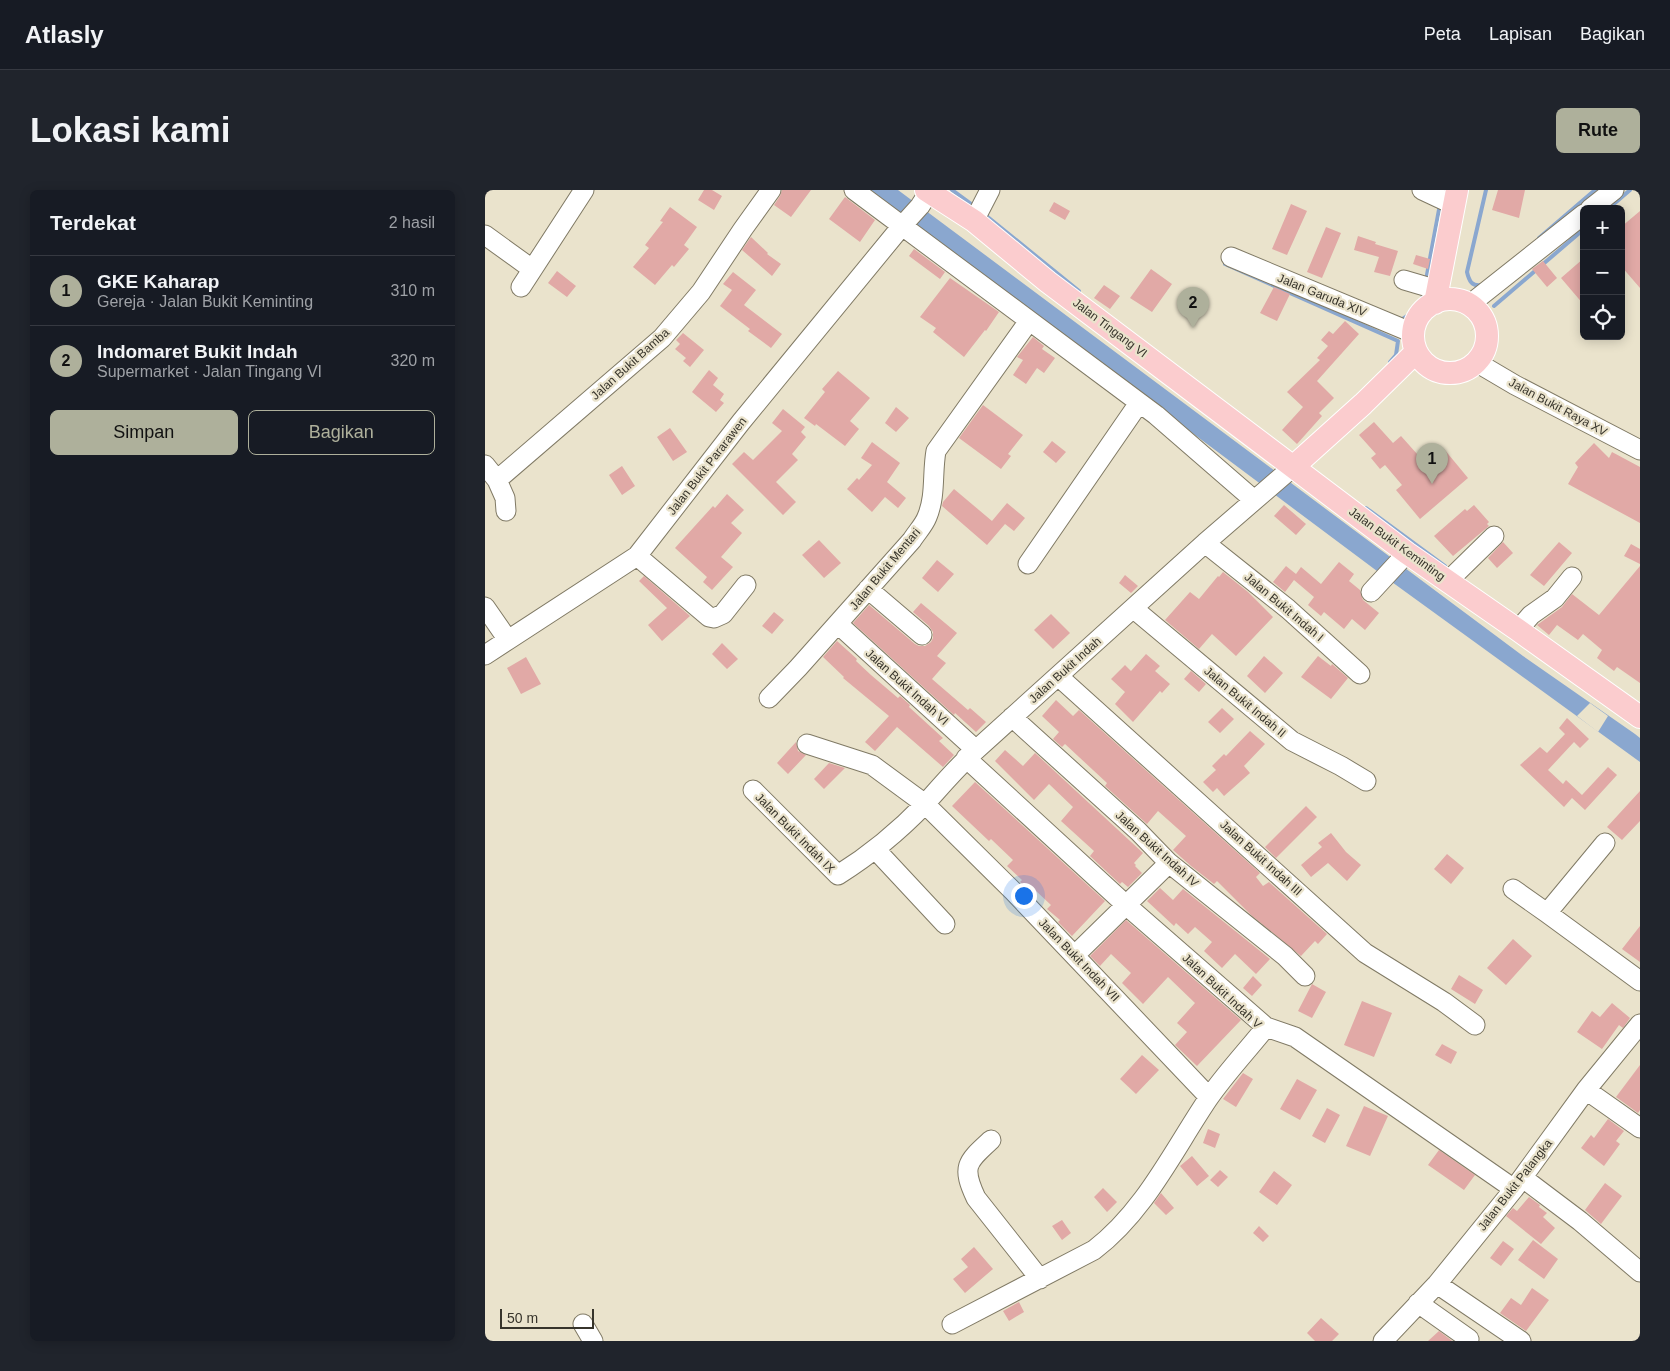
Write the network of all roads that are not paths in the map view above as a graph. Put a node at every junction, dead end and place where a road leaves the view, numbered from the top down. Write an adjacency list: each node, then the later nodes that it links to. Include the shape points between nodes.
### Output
1 (584, 190): 16 (street)
2 (771, 190): 27 (street, Jalan Bukit Bamba, via 701,292 662,338)
3 (854, 190): 13 (street)
4 (990, 190): 12 (street)
5 (1422, 190): 9 (street)
6 (1471, 190): 19 (main road)
7 (1613, 190): 10 (street)
8 (925, 196): 12 (main road, Jalan Tingang VI); 13 (street, Jalan Bukit Pararawen)
9 (1455, 197): 19 (main road)
10 (1595, 205)
11 (1580, 216): 19 (street)
12 (973, 222): 26 (main road, Jalan Tingang VI)
13 (905, 224): 20 (street); 32 (street, Jalan Bukit Pararawen, via 741,422)
14 (485, 235): 16 (street)
15 (1231, 257): 21 (street, Jalan Garuda XIV)
16 (532, 269): 18 (street)
17 (1404, 280): 19 (street)
18 (521, 287)
19 (1448, 299): 21 (main road, via 1428,307 1418,318); 22 (main road, via 1479,313 1487,331 1486,345)
20 (1029, 321): 23 (street); 38 (street, Jalan Bukit Mentari, via 936,451 932,500 927,518 912,540)
21 (1415, 342): 22 (main road, via 1426,364 1440,372 1456,372); 26 (main road, via 1363,404)
22 (1477, 362): 24 (street, Jalan Bukit Raya XV, via 1515,385)
23 (1139, 403): 28 (street); 34 (street)
24 (1637, 444)
25 (485, 465): 27 (street)
26 (1288, 471): 28 (street, Jalan Bukit Indah); 33 (main road, Jalan Bukit Keminting)
27 (497, 480): 29 (street, via 505,498)
28 (1260, 494): 31 (street, Jalan Bukit Indah)
29 (506, 511)
30 (1494, 536): 36 (street)
31 (1205, 543): 41 (street, Jalan Bukit Indah); 47 (street, Jalan Bukit Indah I, via 1288,609)
32 (637, 556): 37 (street, via 709,617 723,614); 45 (street, Jalan Bukit Pararawen)
33 (1402, 558): 36 (main road, Jalan Bukit Keminting); 39 (street)
34 (1027, 564)
35 (1572, 577): 43 (street, via 1555,598 1531,615)
36 (1448, 581): 43 (main road, Jalan Bukit Keminting)
37 (746, 585)
38 (868, 589): 42 (street, Jalan Bukit Mentari); 44 (street)
39 (1371, 592)
40 (485, 607): 45 (street)
41 (1134, 609): 48 (street, Jalan Bukit Indah); 54 (street, Jalan Bukit Indah II, via 1292,741)
42 (838, 624): 49 (street, Jalan Bukit Mentari); 53 (street, Jalan Bukit Indah VI)
43 (1518, 630): 51 (main road, Jalan Bukit Keminting)
44 (922, 635)
45 (508, 640): 46 (street, Jalan Bukit Pararawen)
46 (485, 655)
47 (1361, 674)
48 (1058, 676): 50 (street, Jalan Bukit Indah); 69 (street, Jalan Bukit Indah III, via 1365,953)
49 (769, 698)
50 (1012, 717): 53 (street, Jalan Bukit Indah); 59 (street, Jalan Bukit Indah IV)
51 (1640, 717)
52 (807, 744): 56 (street, Jalan Bukit Indah VII, via 872,766)
53 (971, 754): 56 (street, Jalan Bukit Indah); 62 (street, Jalan Bukit Indah V)
54 (1366, 781)
55 (753, 790): 60 (street, Jalan Bukit Indah IX)
56 (925, 804): 58 (street, Jalan Bukit Indah); 65 (street, Jalan Bukit Indah VII)
57 (1605, 843): 63 (street)
58 (875, 850): 60 (street, Jalan Bukit Indah); 64 (street)
59 (1169, 863): 62 (street); 66 (street, Jalan Bukit Indah IV, via 1285,956)
60 (838, 875)
61 (1513, 890): 63 (street)
62 (1126, 905): 65 (street); 70 (street, Jalan Bukit Indah V)
63 (1547, 912): 67 (street)
64 (945, 924)
65 (1075, 955): 72 (street, Jalan Bukit Indah VII)
66 (1305, 976)
67 (1640, 981)
68 (1640, 1024): 71 (street, Jalan Bukit Palangka)
69 (1475, 1025)
70 (1266, 1028): 72 (street, Jalan Bukit Indah V); 75 (street, via 1295,1037)
71 (1586, 1090): 73 (street); 75 (street, Jalan Bukit Palangka)
72 (1209, 1097): 77 (street, Jalan Bukit Indah V, via 1142,1202 1109,1239)
73 (1640, 1128)
74 (991, 1140): 77 (street, via 972,1158 967,1169 969,1184 976,1198)
75 (1519, 1183): 76 (street, via 1580,1222); 78 (street, Jalan Bukit Palangka)
76 (1640, 1272)
77 (1040, 1279): 81 (street, Jalan Bukit Indah V)
78 (1437, 1284): 79 (street, Jalan Bukit Palangka); 85 (street)
79 (1418, 1303): 82 (street); 84 (street, Jalan Bukit Palangka)
80 (583, 1324): 83 (street)
81 (952, 1324)
82 (1469, 1339)
83 (593, 1341)
84 (1383, 1341)
85 (1521, 1341)

